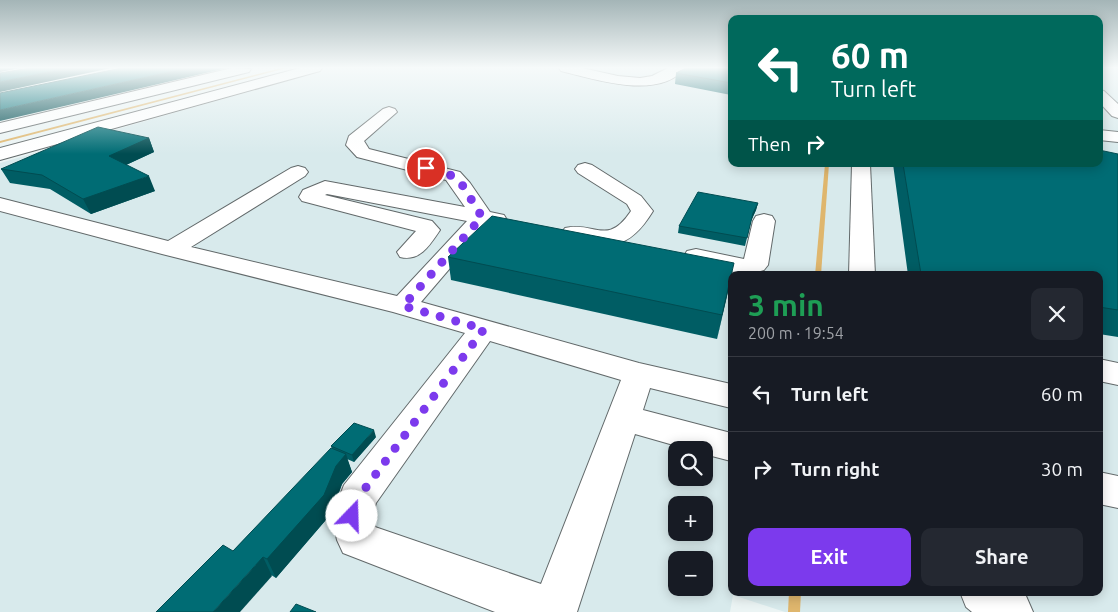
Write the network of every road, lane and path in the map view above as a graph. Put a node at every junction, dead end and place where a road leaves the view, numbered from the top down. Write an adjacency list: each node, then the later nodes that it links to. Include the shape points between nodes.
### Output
1 (129, 97): 8 (street)
2 (142, 97): 9 (street)
3 (190, 97): 12 (street)
4 (210, 97): 13 (street)
5 (1103, 99): 6 (street)
6 (1112, 109)
7 (389, 112): 18 (street, via 355,140 355,145 363,153 453,176)
8 (0, 128)
9 (0, 135)
10 (1103, 135): 11 (street)
11 (1118, 137)
12 (0, 148)
13 (0, 154)
14 (861, 167): 27 (street)
15 (585, 169): 22 (street, via 634,200 642,210 627,232)
16 (298, 172): 24 (street)
17 (0, 204): 24 (street)
18 (482, 217): 20 (street); 25 (street, via 325,187 310,194 309,197 424,226 429,230); 28 (street)
19 (764, 221): 26 (street, via 755,265 747,267)
20 (521, 224)
21 (550, 229): 22 (street)
22 (609, 239): 23 (street)
23 (646, 246)
24 (171, 249): 28 (street)
25 (409, 252)
26 (673, 252)
27 (862, 271)
28 (403, 306): 29 (street)
29 (484, 329): 31 (street); 39 (street, via 358,498 352,516 358,540)
30 (1103, 371): 32 (street)
31 (639, 374): 33 (street); 34 (street)
32 (1118, 374)
33 (728, 395)
34 (623, 418): 35 (street); 39 (street)
35 (728, 447)
36 (1103, 489): 37 (street)
37 (1118, 492)
38 (988, 596): 40 (street)
39 (554, 612)
40 (1010, 612)

